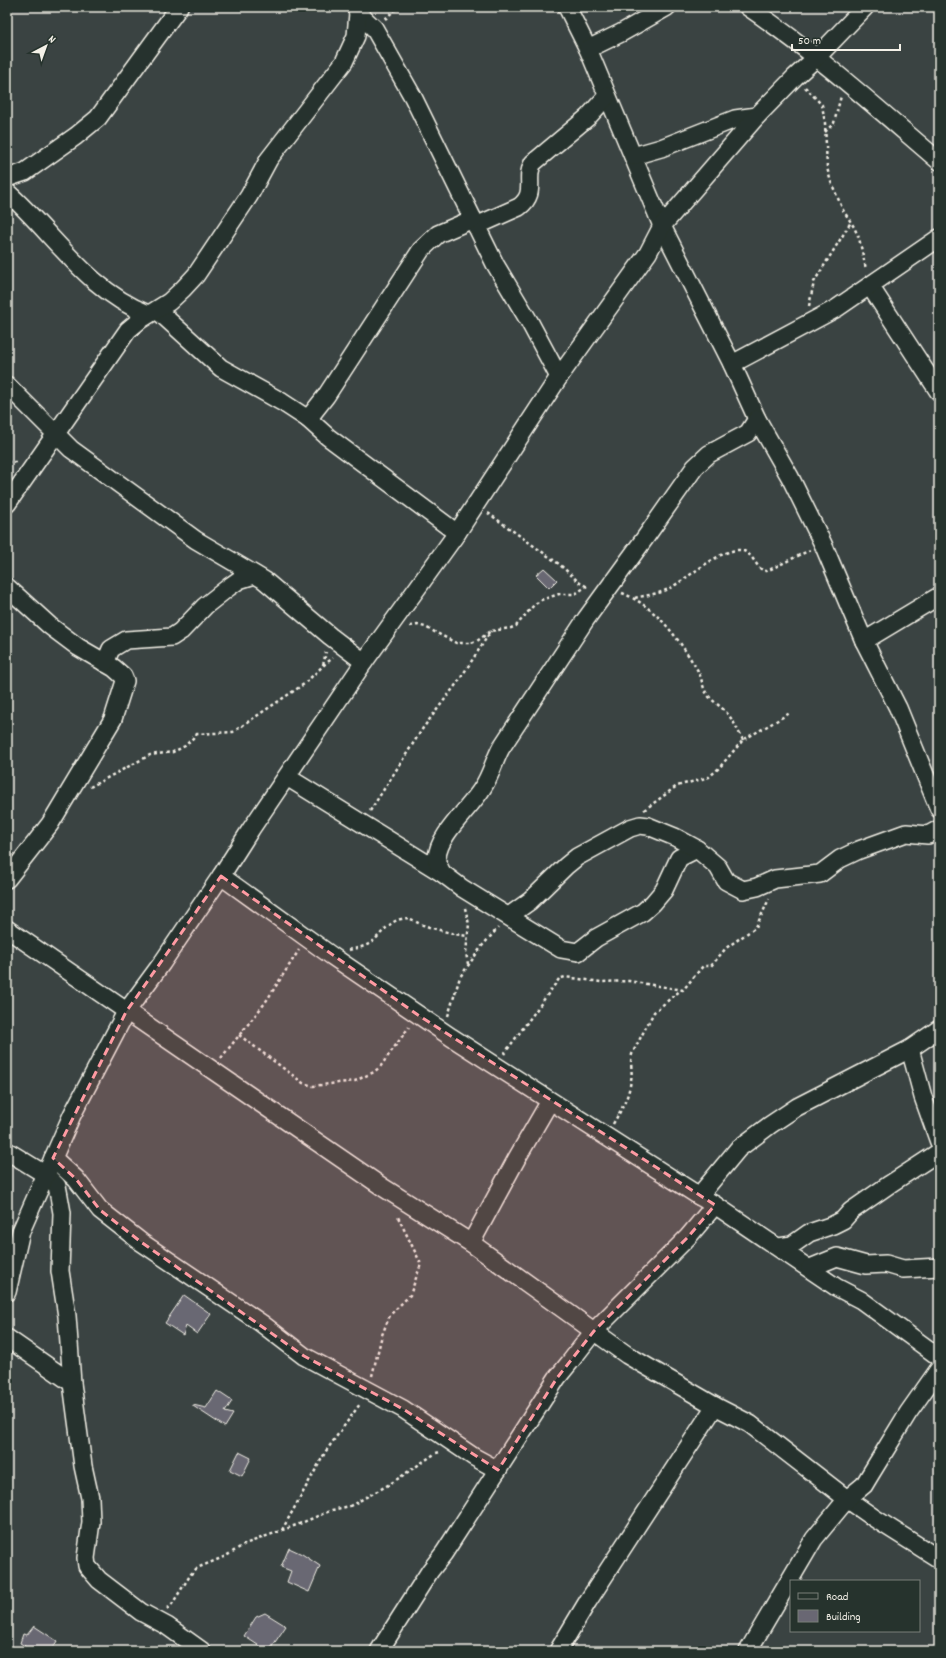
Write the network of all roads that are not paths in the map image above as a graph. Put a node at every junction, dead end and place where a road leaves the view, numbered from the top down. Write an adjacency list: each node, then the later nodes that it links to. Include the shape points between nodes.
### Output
1 (179, 7): 13 (street, via 98,118 25,172)
2 (567, 7): 7 (street)
3 (667, 7): 7 (street, via 621,34)
4 (748, 7): 8 (street)
5 (865, 7): 8 (street)
6 (357, 10): 15 (street, via 374,28 414,97); 20 (street, via 356,36 344,62 269,159 249,196 196,275 183,290)
7 (588, 49): 9 (street)
8 (817, 57): 10 (street); 12 (street)
9 (608, 96): 11 (street); 15 (street, via 588,117 533,163 529,169 529,196 524,204)
10 (757, 116): 11 (street, via 725,123); 16 (street)
11 (633, 156): 16 (street)
12 (939, 161)
13 (7, 178)
14 (7, 192): 19 (street, via 71,260 90,278)
15 (474, 222): 23 (street); 26 (street, via 438,234 421,250 330,390)
16 (662, 226): 22 (street); 23 (street, via 648,253)
17 (939, 238): 18 (street)
18 (870, 286): 22 (street, via 837,308); 25 (street)
19 (123, 302): 20 (street); 21 (street, via 129,320)
20 (153, 312): 21 (street); 26 (street, via 220,368)
21 (128, 330): 28 (street)
22 (732, 364): 27 (street)
23 (559, 377): 30 (street)
24 (7, 385): 28 (street)
25 (939, 392)
26 (308, 419): 30 (street, via 328,437)
27 (758, 419): 34 (street, via 823,544); 41 (street, via 748,433 709,454 695,467 608,589 516,725 496,758 482,789 450,828 437,856)
28 (57, 434): 29 (street); 31 (street, via 88,462 196,540)
29 (7, 504)
30 (457, 533): 35 (street)
31 (255, 575): 35 (street); 36 (street, via 239,580 229,587 172,637 126,640 112,649)
32 (7, 587): 36 (street, via 50,626)
33 (939, 596): 34 (street)
34 (864, 641): 38 (street, via 898,708)
35 (358, 658): 37 (street)
36 (105, 663): 43 (street, via 123,676 125,681 113,719 50,824)
37 (287, 777): 41 (street); 42 (street)
38 (937, 798)
39 (939, 829): 40 (street, via 928,835 906,833 858,850 840,859 820,874 775,879 743,890 726,881 718,867)
40 (697, 849): 44 (street, via 648,826 630,828 577,857 530,902); 44 (street, via 679,858 664,890 648,908 596,938 578,952 561,949)
41 (442, 873): 44 (street, via 460,887)
42 (221, 876): 46 (street); 49 (street, via 418,1015)
43 (7, 879)
44 (509, 916)
45 (7, 929): 46 (street)
46 (126, 1012): 53 (street, via 72,1115); 57 (street, via 384,1188)
47 (939, 1029): 48 (street)
48 (910, 1049): 50 (street); 55 (street, via 797,1107 770,1125 738,1149)
49 (550, 1101): 55 (street); 57 (street)
50 (939, 1142)
51 (7, 1151): 54 (street)
52 (939, 1152): 58 (street, via 851,1211 842,1220 809,1234 792,1245)
53 (53, 1158): 54 (street); 68 (street, via 76,1179 100,1210 141,1242 304,1356 403,1408 474,1457)
54 (46, 1175): 61 (street, via 21,1231); 66 (street, via 57,1186 62,1213 60,1271)
55 (699, 1196): 56 (street)
56 (715, 1205): 58 (street); 62 (street, via 688,1237)
57 (470, 1243): 62 (street)
58 (779, 1248): 59 (street)
59 (810, 1268): 60 (street, via 837,1257 903,1269); 64 (street, via 836,1287 861,1300)
60 (939, 1268)
61 (7, 1292)
62 (594, 1331): 67 (street, via 627,1355); 68 (street, via 557,1378)
63 (7, 1338): 66 (street)
64 (939, 1357)
65 (939, 1369): 69 (street, via 908,1413 864,1485)
66 (72, 1383): 71 (street, via 90,1498 91,1522 86,1562 99,1580 144,1614 167,1626)
67 (715, 1406): 69 (street, via 750,1424); 73 (street)
68 (498, 1470): 72 (street)
69 (847, 1499): 70 (street); 74 (street, via 814,1539)
70 (939, 1559)
71 (202, 1651)
72 (379, 1651)
73 (558, 1651)
74 (748, 1651)

